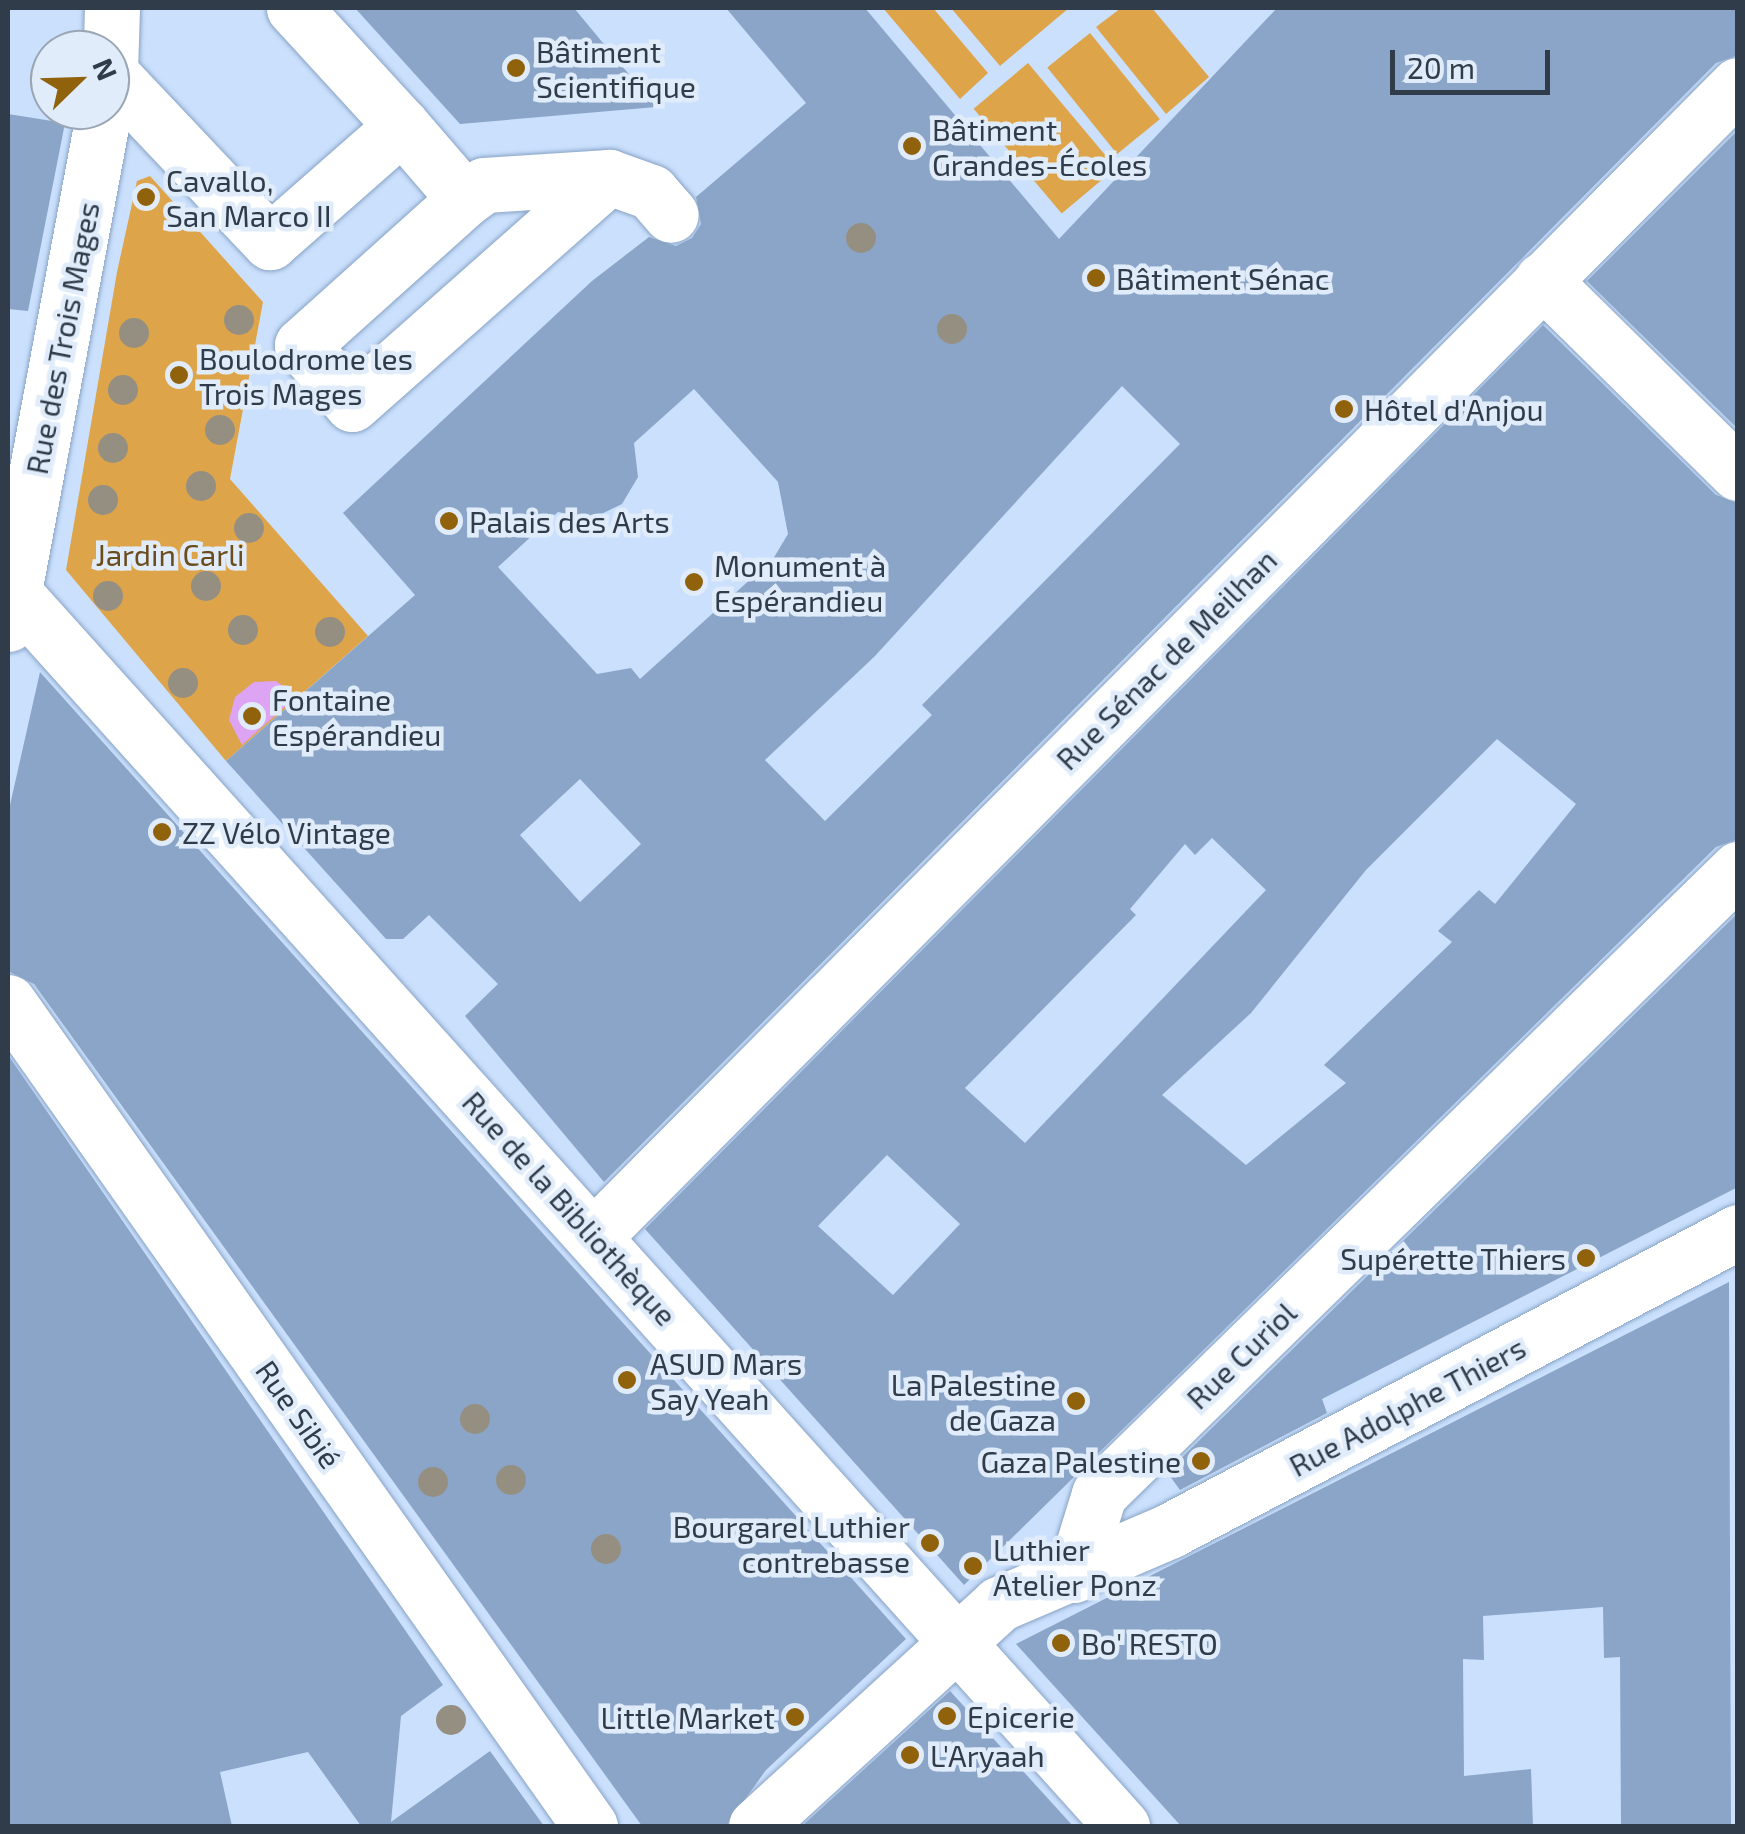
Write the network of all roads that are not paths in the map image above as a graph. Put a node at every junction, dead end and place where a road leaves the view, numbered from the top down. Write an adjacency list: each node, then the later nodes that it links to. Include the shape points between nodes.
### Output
1 (294, 8): 4 (street)
2 (1738, 84): 9 (street, Rue Sénac de Meilhan)
3 (130, 93): 4 (street, via 270,242)
4 (402, 126): 7 (street)
5 (100, 130): 11 (street, Rue des Trois Mages)
6 (609, 176): 7 (street, via 484,186); 7 (street, via 352,404 302,345); 8 (street, via 637,184)
7 (465, 199)
8 (672, 215)
9 (1542, 280): 10 (street); 15 (street, Rue Sénac de Meilhan)
10 (1738, 473)
11 (11, 608): 15 (street, Rue de la Bibliothèque)
12 (1738, 869): 16 (street, Rue Curiol, via 1099,1494)
13 (8, 1002): 18 (street, Rue Sibié)
14 (1738, 1232): 16 (street, Rue Adolphe Thiers)
15 (596, 1234): 17 (street, Rue de la Bibliothèque)
16 (1074, 1576): 17 (street, via 999,1604)
17 (956, 1636): 19 (street); 20 (street, Rue de la Bibliothèque)
18 (590, 1826)
19 (756, 1826)
20 (1122, 1826)

